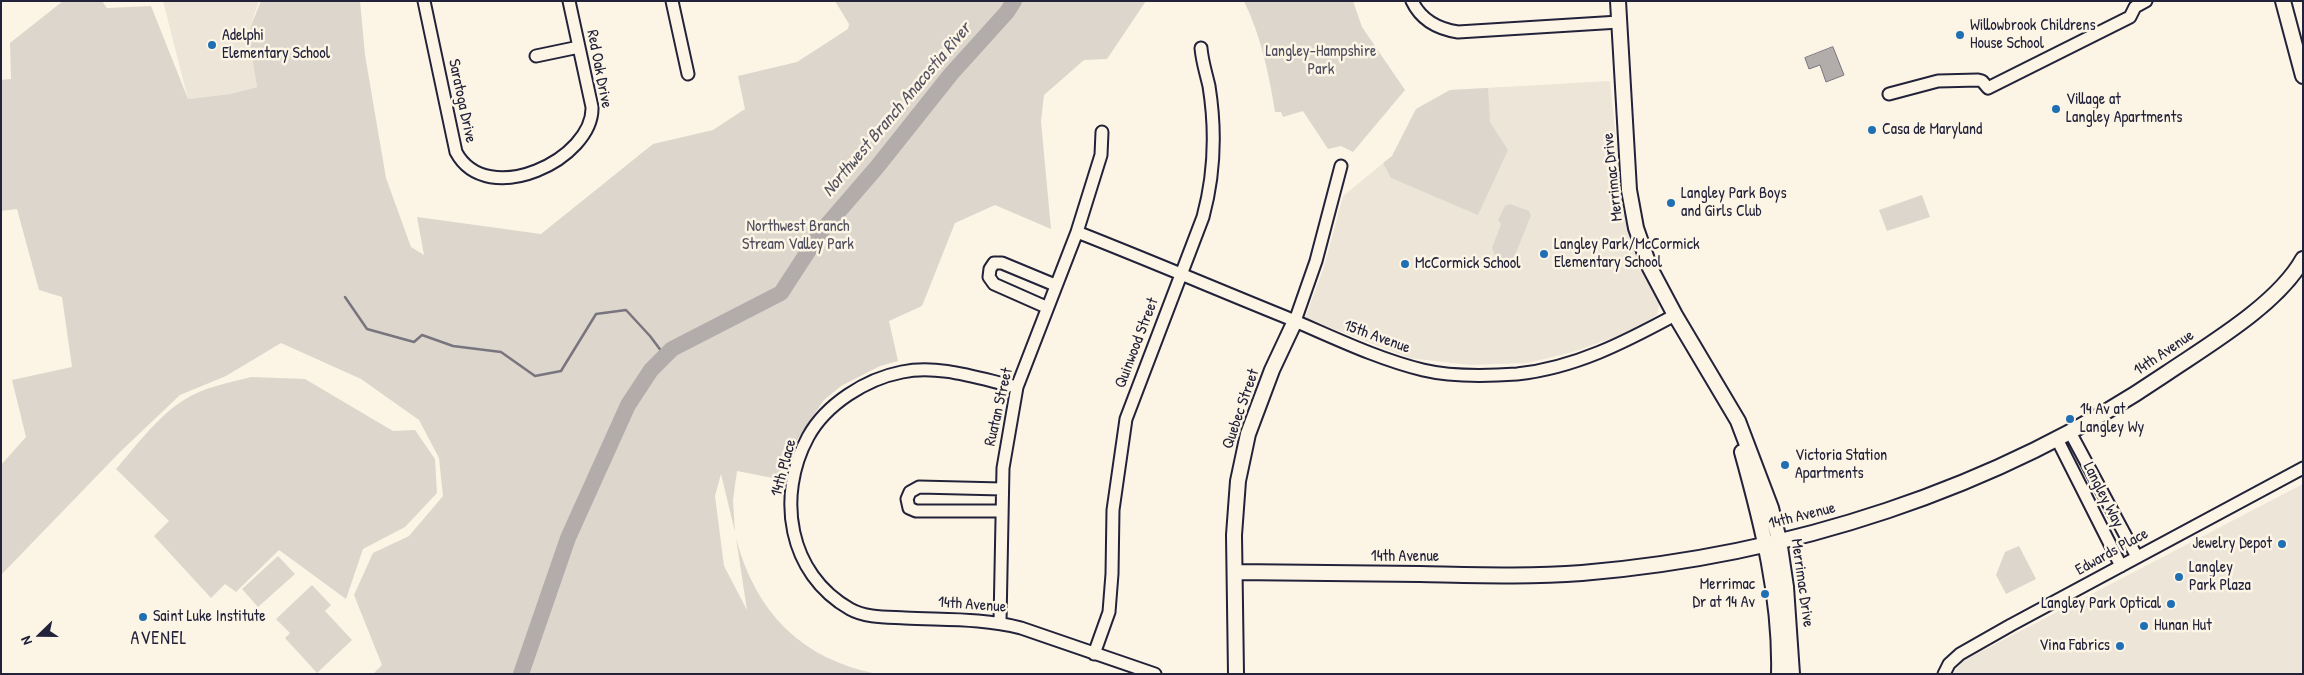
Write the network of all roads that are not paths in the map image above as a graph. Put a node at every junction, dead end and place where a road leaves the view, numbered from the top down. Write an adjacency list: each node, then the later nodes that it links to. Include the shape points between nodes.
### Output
1 (424, 1): 17 (street, Saratoga Drive, via 452,139 459,158 467,167 486,177 510,179)
2 (569, 1): 9 (street, Red Oak Drive)
3 (672, 1): 12 (street)
4 (1412, 1): 8 (street, via 1427,21 1458,32)
5 (1618, 1): 8 (street, Merrimac Drive)
6 (2146, 1): 14 (street, via 2134,6 2130,17 1988,88 1978,80 1938,81)
7 (2283, 1): 13 (street)
8 (1619, 22): 23 (street, Merrimac Drive, via 1633,213 1650,268)
9 (579, 47): 11 (street); 17 (street, Red Oak Drive, via 592,119 576,144)
10 (1201, 48): 20 (street, Quinwood Street, via 1212,110 1212,176 1204,217)
11 (536, 56)
12 (688, 74)
13 (2303, 76)
14 (1890, 94)
15 (1102, 132): 18 (street, Ruatan Street, via 1101,155)
16 (1341, 166): 24 (street, Quebec Street, via 1316,261)
17 (531, 173)
18 (1077, 232): 20 (street, 15th Avenue); 21 (street, Ruatan Street)
19 (2303, 259): 27 (street, 14th Avenue, via 2288,281 2246,317 2150,385)
20 (1181, 274): 24 (street, 15th Avenue); 39 (street, Quinwood Street, via 1126,419 1113,510 1109,612)
21 (1055, 285): 22 (street, Ruatan Street); 22 (street, via 1002,263 994,263 990,269 989,277 994,284)
22 (1046, 307): 25 (street, Ruatan Street)
23 (1675, 315): 24 (street, 15th Avenue, via 1587,358 1538,370 1492,374 1425,370 1346,344); 26 (street, Merrimac Drive)
24 (1295, 321): 36 (street, Quebec Street, via 1248,434 1235,502)
25 (1017, 387): 30 (street, Ruatan Street, via 1002,468); 37 (street, 14th Place, via 934,369 902,372 875,380 848,395 809,436 791,495 790,519 796,544 822,588 852,610)
26 (1718, 388): 32 (street, Merrimac Drive, via 1738,421 1771,508); 33 (street, Merrimac Drive, via 1742,453)
27 (2070, 432): 28 (street, 14th Avenue); 34 (street, Langley Way)
28 (2057, 439): 32 (street, 14th Avenue, via 1926,496 1850,523); 35 (street, Langley Way)
29 (2303, 468): 34 (street, Edwards Place)
30 (1002, 489): 31 (street, Ruatan Street); 31 (street, via 919,487 910,492 907,499 909,508 916,511)
31 (1001, 511): 38 (street, Ruatan Street)
32 (1779, 540): 33 (street, 14th Avenue); 43 (street, Merrimac Drive)
33 (1765, 543): 36 (street, 14th Avenue, via 1580,573 1503,576); 42 (street, Merrimac Drive, via 1780,649)
34 (2137, 557): 35 (street, Edwards Place)
35 (2121, 566): 44 (street, Edwards Place, via 1960,654)
36 (1235, 572): 41 (street, Quebec Street)
37 (868, 615): 38 (street, 14th Avenue)
38 (1000, 622): 39 (street, 14th Avenue)
39 (1094, 654): 40 (street, 14th Avenue)
40 (1156, 674)
41 (1236, 674)
42 (1779, 674)
43 (1792, 674)
44 (1944, 674)

